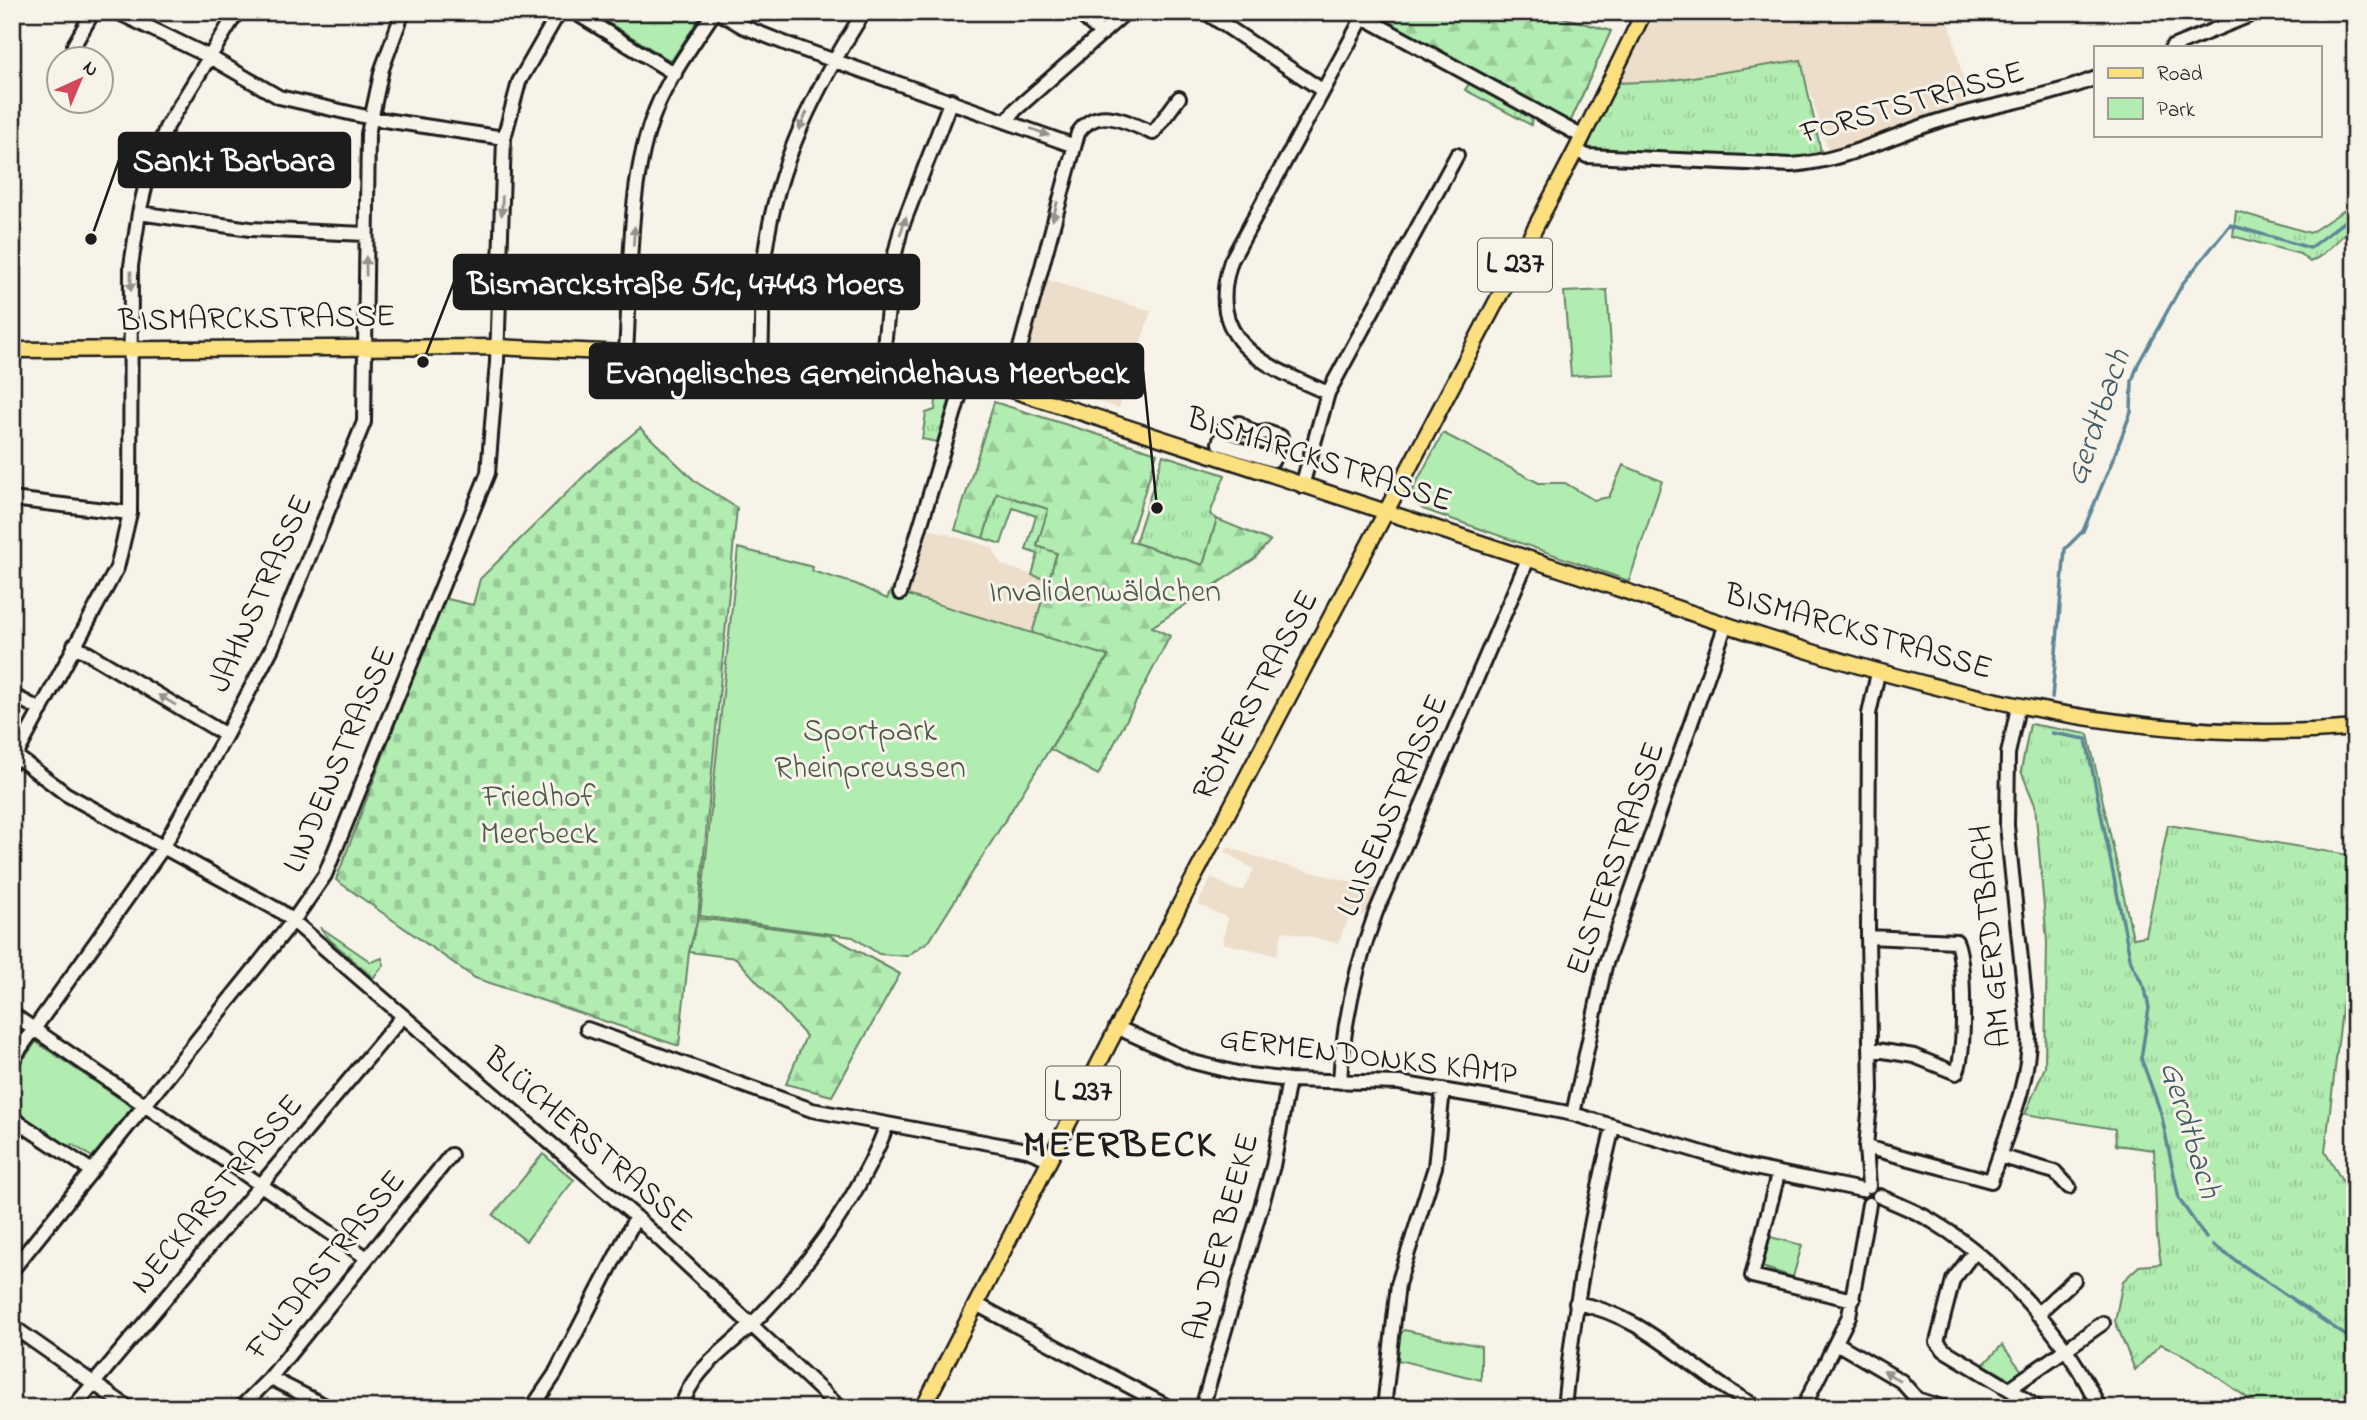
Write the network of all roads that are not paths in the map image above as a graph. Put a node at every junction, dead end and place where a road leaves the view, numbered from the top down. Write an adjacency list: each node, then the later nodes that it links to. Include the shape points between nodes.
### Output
1 (93, 12): 16 (street)
2 (117, 12): 18 (street)
3 (237, 12): 18 (street)
4 (403, 12): 25 (street, JAHNSTRASSE)
5 (559, 12): 27 (street, LINDENSTRASSE, via 519,82)
6 (574, 12): 20 (street)
7 (716, 12): 19 (street); 20 (street)
8 (864, 12): 19 (street)
9 (1078, 12): 15 (street)
10 (1126, 12): 15 (street)
11 (1205, 12): 22 (street)
12 (1644, 12): 28 (main road, RÖMERSTRASSE / L 237)
13 (2258, 12): 17 (street)
14 (1358, 15): 22 (street); 28 (street, FORSTSTRASSE)
15 (1102, 34): 26 (street)
16 (74, 45)
17 (2174, 46)
18 (208, 56): 25 (street, via 279,97); 31 (street, via 166,128)
19 (833, 60): 24 (street); 38 (street, one-way to 38, via 783,167 765,254)
20 (675, 74): 37 (street, one-way to 20, via 638,176 656,107)
21 (2094, 79): 28 (street, FORSTSTRASSE, via 1945,119 1825,162 1791,165 1587,156)
22 (1322, 90): 42 (street, via 1231,261 1225,297 1228,322 1247,351 1274,370)
23 (1179, 98): 29 (street, via 1153,133 1115,118 1096,117 1083,125)
24 (951, 100): 26 (street); 39 (street, one-way to 24, via 901,229)
25 (370, 118): 27 (street); 32 (street, JAHNSTRASSE)
26 (1008, 120): 29 (street, one-way to 29)
27 (504, 138): 34 (street, LINDENSTRASSE, one-way to 34)
28 (1579, 144): 47 (main road, RÖMERSTRASSE / L 237)
29 (1072, 145): 41 (street, one-way to 41)
30 (1457, 155): 42 (street)
31 (139, 213): 32 (street, via 250,229); 36 (street, one-way to 36, via 131,266)
32 (366, 234): 33 (street, JAHNSTRASSE, one-way to 32)
33 (367, 347): 34 (main road, BISMARCKSTRASSE); 36 (main road, BISMARCKSTRASSE); 57 (street, JAHNSTRASSE, via 364,422 272,648)
34 (498, 347): 37 (main road, BISMARCKSTRASSE); 60 (street, LINDENSTRASSE, via 488,473 325,875)
35 (12, 350): 36 (main road, BISMARCKSTRASSE)
36 (131, 350): 46 (street)
37 (625, 353): 38 (main road, BISMARCKSTRASSE)
38 (761, 360): 39 (main road, BISMARCKSTRASSE)
39 (882, 365): 40 (main road, BISMARCKSTRASSE)
40 (965, 378): 41 (main road, BISMARCKSTRASSE); 49 (street)
41 (1009, 389): 44 (main road, BISMARCKSTRASSE)
42 (1328, 393): 44 (street)
43 (1220, 443): 43 (street, via 1224,430 1235,435 1239,424 1255,434 1281,437 1273,460)
44 (1302, 486): 47 (main road, BISMARCKSTRASSE)
45 (12, 499): 46 (street)
46 (130, 513): 51 (street, via 117,568)
47 (1387, 513): 48 (main road, BISMARCKSTRASSE); 64 (main road, RÖMERSTRASSE / L 237)
48 (1528, 559): 50 (main road, BISMARCKSTRASSE); 70 (street, LUISENSTRASSE, via 1368,934 1348,1004)
49 (900, 593)
50 (1726, 624): 52 (main road, BISMARCKSTRASSE); 73 (street, ELSTERSTRASSE, via 1605,967)
51 (74, 645): 55 (street); 57 (street, one-way to 51)
52 (1878, 673): 54 (main road, BISMARCKSTRASSE); 61 (street, via 1869,714)
53 (12, 695): 55 (street)
54 (2018, 707): 56 (main road, BISMARCKSTRASSE, via 2190,729); 79 (street, AM GERDTBACH, via 2008,754 2007,826 2029,1062)
55 (41, 710): 58 (street)
56 (2355, 728)
57 (226, 735): 59 (street, JAHNSTRASSE)
58 (14, 760): 59 (street, BLÜCHERSTRASSE)
59 (162, 849): 60 (street, BLÜCHERSTRASSE); 65 (street, JAHNSTRASSE)
60 (293, 921): 63 (street, BLÜCHERSTRASSE); 72 (street, LINDENSTRASSE)
61 (1868, 937): 67 (street); 67 (street, via 1956,941 1962,995 1963,1051 1956,1073 1914,1056)
62 (12, 1014): 65 (street)
63 (403, 1016): 83 (street, NECKARSTRASSE); 87 (street, BLÜCHERSTRASSE)
64 (1116, 1027): 69 (street, GERMENDONKS KAMP, via 1193,1062); 80 (main road, RÖMERSTRASSE / L 237)
65 (35, 1029): 68 (street, JAHNSTRASSE); 72 (street)
66 (587, 1029): 75 (street, via 812,1110)
67 (1871, 1049): 77 (street)
68 (12, 1060)
69 (1289, 1080): 70 (street, GERMENDONKS KAMP); 113 (street, AN DER BEEKE, via 1270,1178)
70 (1340, 1083): 71 (street, GERMENDONKS KAMP, via 1399,1083)
71 (1443, 1090): 73 (street, GERMENDONKS KAMP); 114 (street, via 1435,1167 1398,1284)
72 (147, 1104): 81 (street, LINDENSTRASSE); 83 (street)
73 (1573, 1114): 76 (street, GERMENDONKS KAMP)
74 (12, 1118): 81 (street)
75 (887, 1125): 80 (street, via 1027,1150); 97 (street, via 863,1179 832,1226)
76 (1613, 1127): 82 (street, GERMENDONKS KAMP); 93 (street)
77 (1866, 1147): 79 (street, AM GERDTBACH, via 1991,1181); 85 (street)
78 (451, 1155): 89 (street, FULDASTRASSE)
79 (1999, 1156): 84 (street, via 2055,1172)
80 (1049, 1159): 94 (main road, RÖMERSTRASSE / L 237)
81 (92, 1171): 90 (street, LINDENSTRASSE)
82 (1778, 1174): 85 (street, GERMENDONKS KAMP); 92 (street, via 1752,1276)
83 (260, 1184): 89 (street); 102 (street, NECKARSTRASSE)
84 (2069, 1187)
85 (1865, 1188): 86 (street, via 1861,1199)
86 (1874, 1200): 88 (street, via 1931,1220); 92 (street)
87 (636, 1217): 97 (street, BLÜCHERSTRASSE); 108 (street, via 555,1374)
88 (1974, 1252): 95 (street); 103 (street, via 1953,1280 1937,1342)
89 (367, 1258): 101 (street, FULDASTRASSE)
90 (12, 1270)
91 (2074, 1280): 95 (street)
92 (1853, 1300): 99 (street)
93 (1576, 1303): 115 (street); 116 (street, via 1634,1322 1730,1392)
94 (976, 1304): 111 (main road, RÖMERSTRASSE / L 237); 112 (street)
95 (2037, 1314): 100 (street)
96 (2103, 1323): 100 (street)
97 (752, 1324): 109 (street, via 703,1370); 110 (street, BLÜCHERSTRASSE)
98 (12, 1326): 102 (street)
99 (1838, 1343): 117 (street); 118 (street, one-way to 99, via 1917,1399 1901,1381)
100 (2064, 1349): 103 (street); 120 (street)
101 (270, 1378): 106 (street, FULDASTRASSE); 107 (street)
102 (95, 1383): 104 (street, NECKARSTRASSE); 105 (street)
103 (2010, 1389): 119 (street)
104 (73, 1408)
105 (129, 1408)
106 (240, 1408)
107 (330, 1408)
108 (532, 1408)
109 (682, 1408)
110 (840, 1408)
111 (923, 1408)
112 (1170, 1408)
113 (1202, 1408)
114 (1384, 1408)
115 (1564, 1408)
116 (1760, 1408)
117 (1803, 1408)
118 (1945, 1408)
119 (2038, 1408)
120 (2099, 1408)

